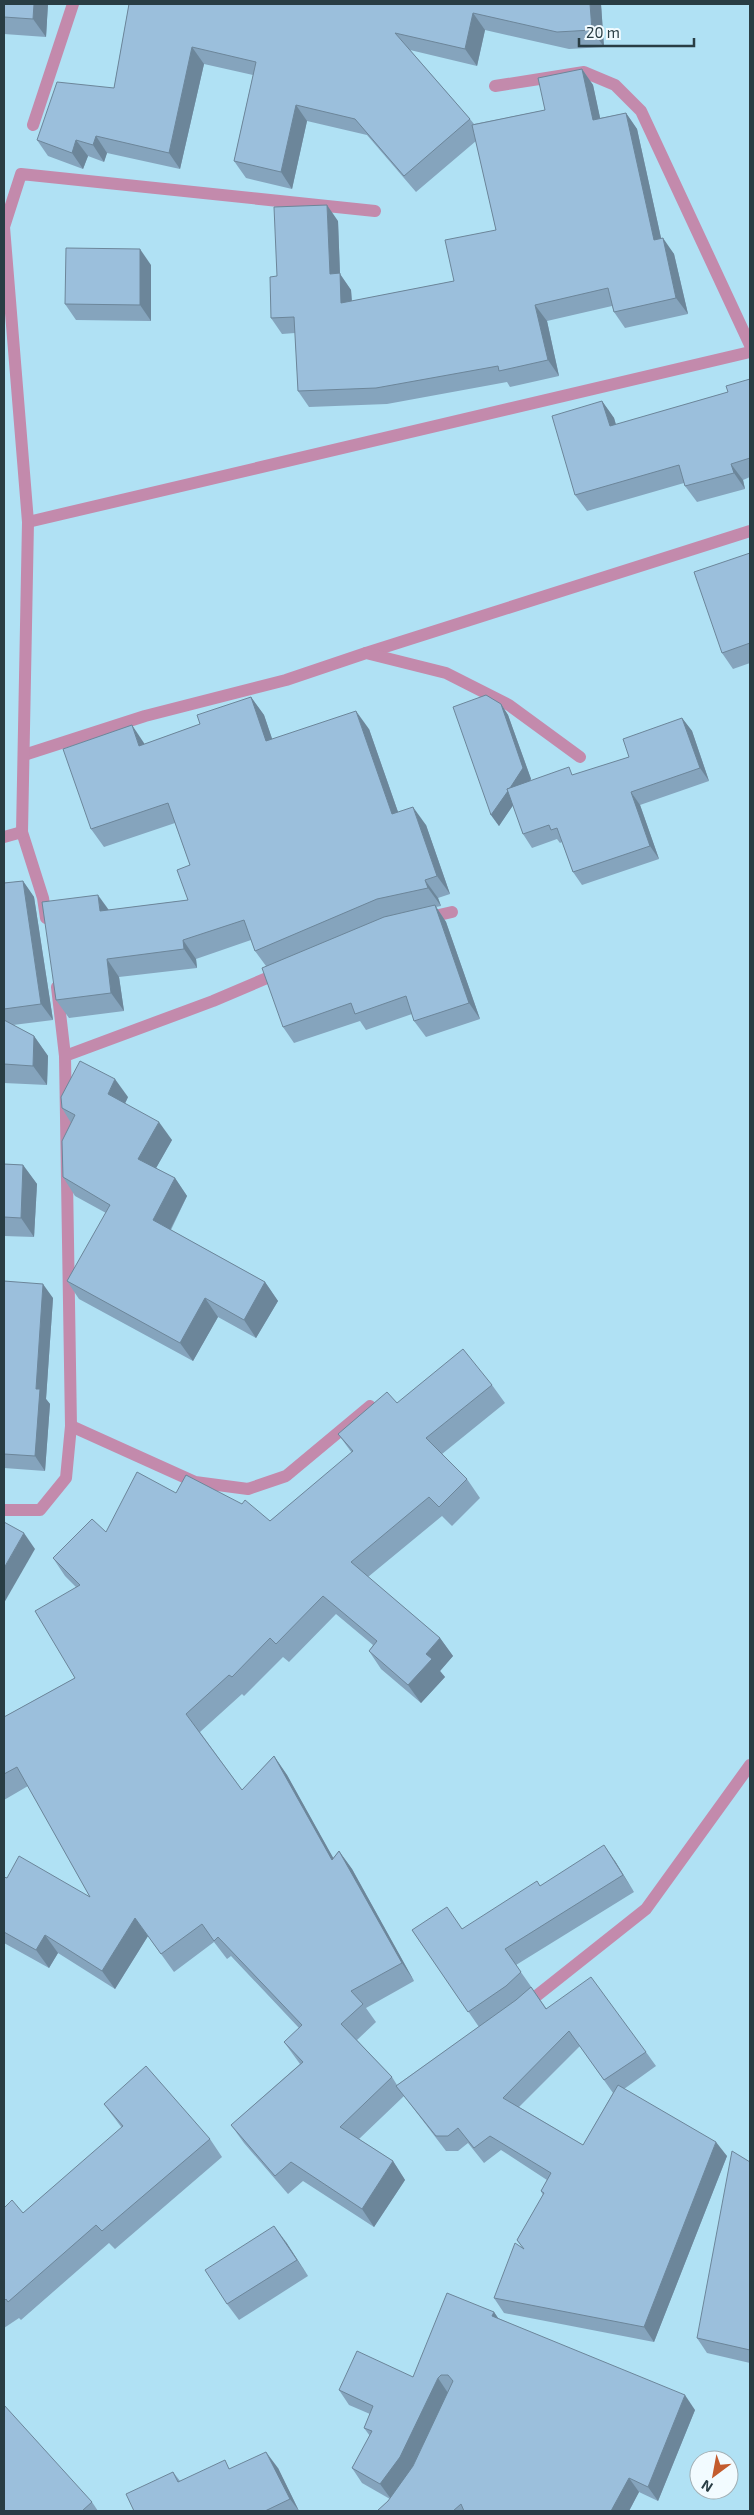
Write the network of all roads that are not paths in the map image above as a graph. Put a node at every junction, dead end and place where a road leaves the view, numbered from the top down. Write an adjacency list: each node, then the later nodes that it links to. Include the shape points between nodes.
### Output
1 (73, 4): 3 (street)
2 (495, 86): 6 (street, via 584,72 615,85 641,110)
3 (33, 125)
4 (375, 211): 5 (street, via 21,174)
5 (4, 227): 8 (street)
6 (750, 345)
7 (750, 352): 8 (street)
8 (28, 522): 11 (street)
9 (750, 531): 10 (street)
10 (366, 653): 11 (street, via 286,680 145,716); 12 (street, via 454,677 509,705)
11 (24, 755): 13 (street)
12 (580, 757)
13 (22, 832): 14 (street); 17 (street, via 43,898)
14 (4, 837)
15 (452, 912): 16 (street)
16 (413, 921)
17 (49, 934)
18 (294, 967): 20 (street)
19 (56, 978): 20 (street)
20 (65, 1056): 22 (street)
21 (370, 1406): 22 (street, via 286,1476 248,1489 195,1482)
22 (71, 1426): 23 (street, via 66,1478 40,1510)
23 (4, 1510)
24 (750, 1765): 25 (street, via 646,1909)
25 (514, 2014)

